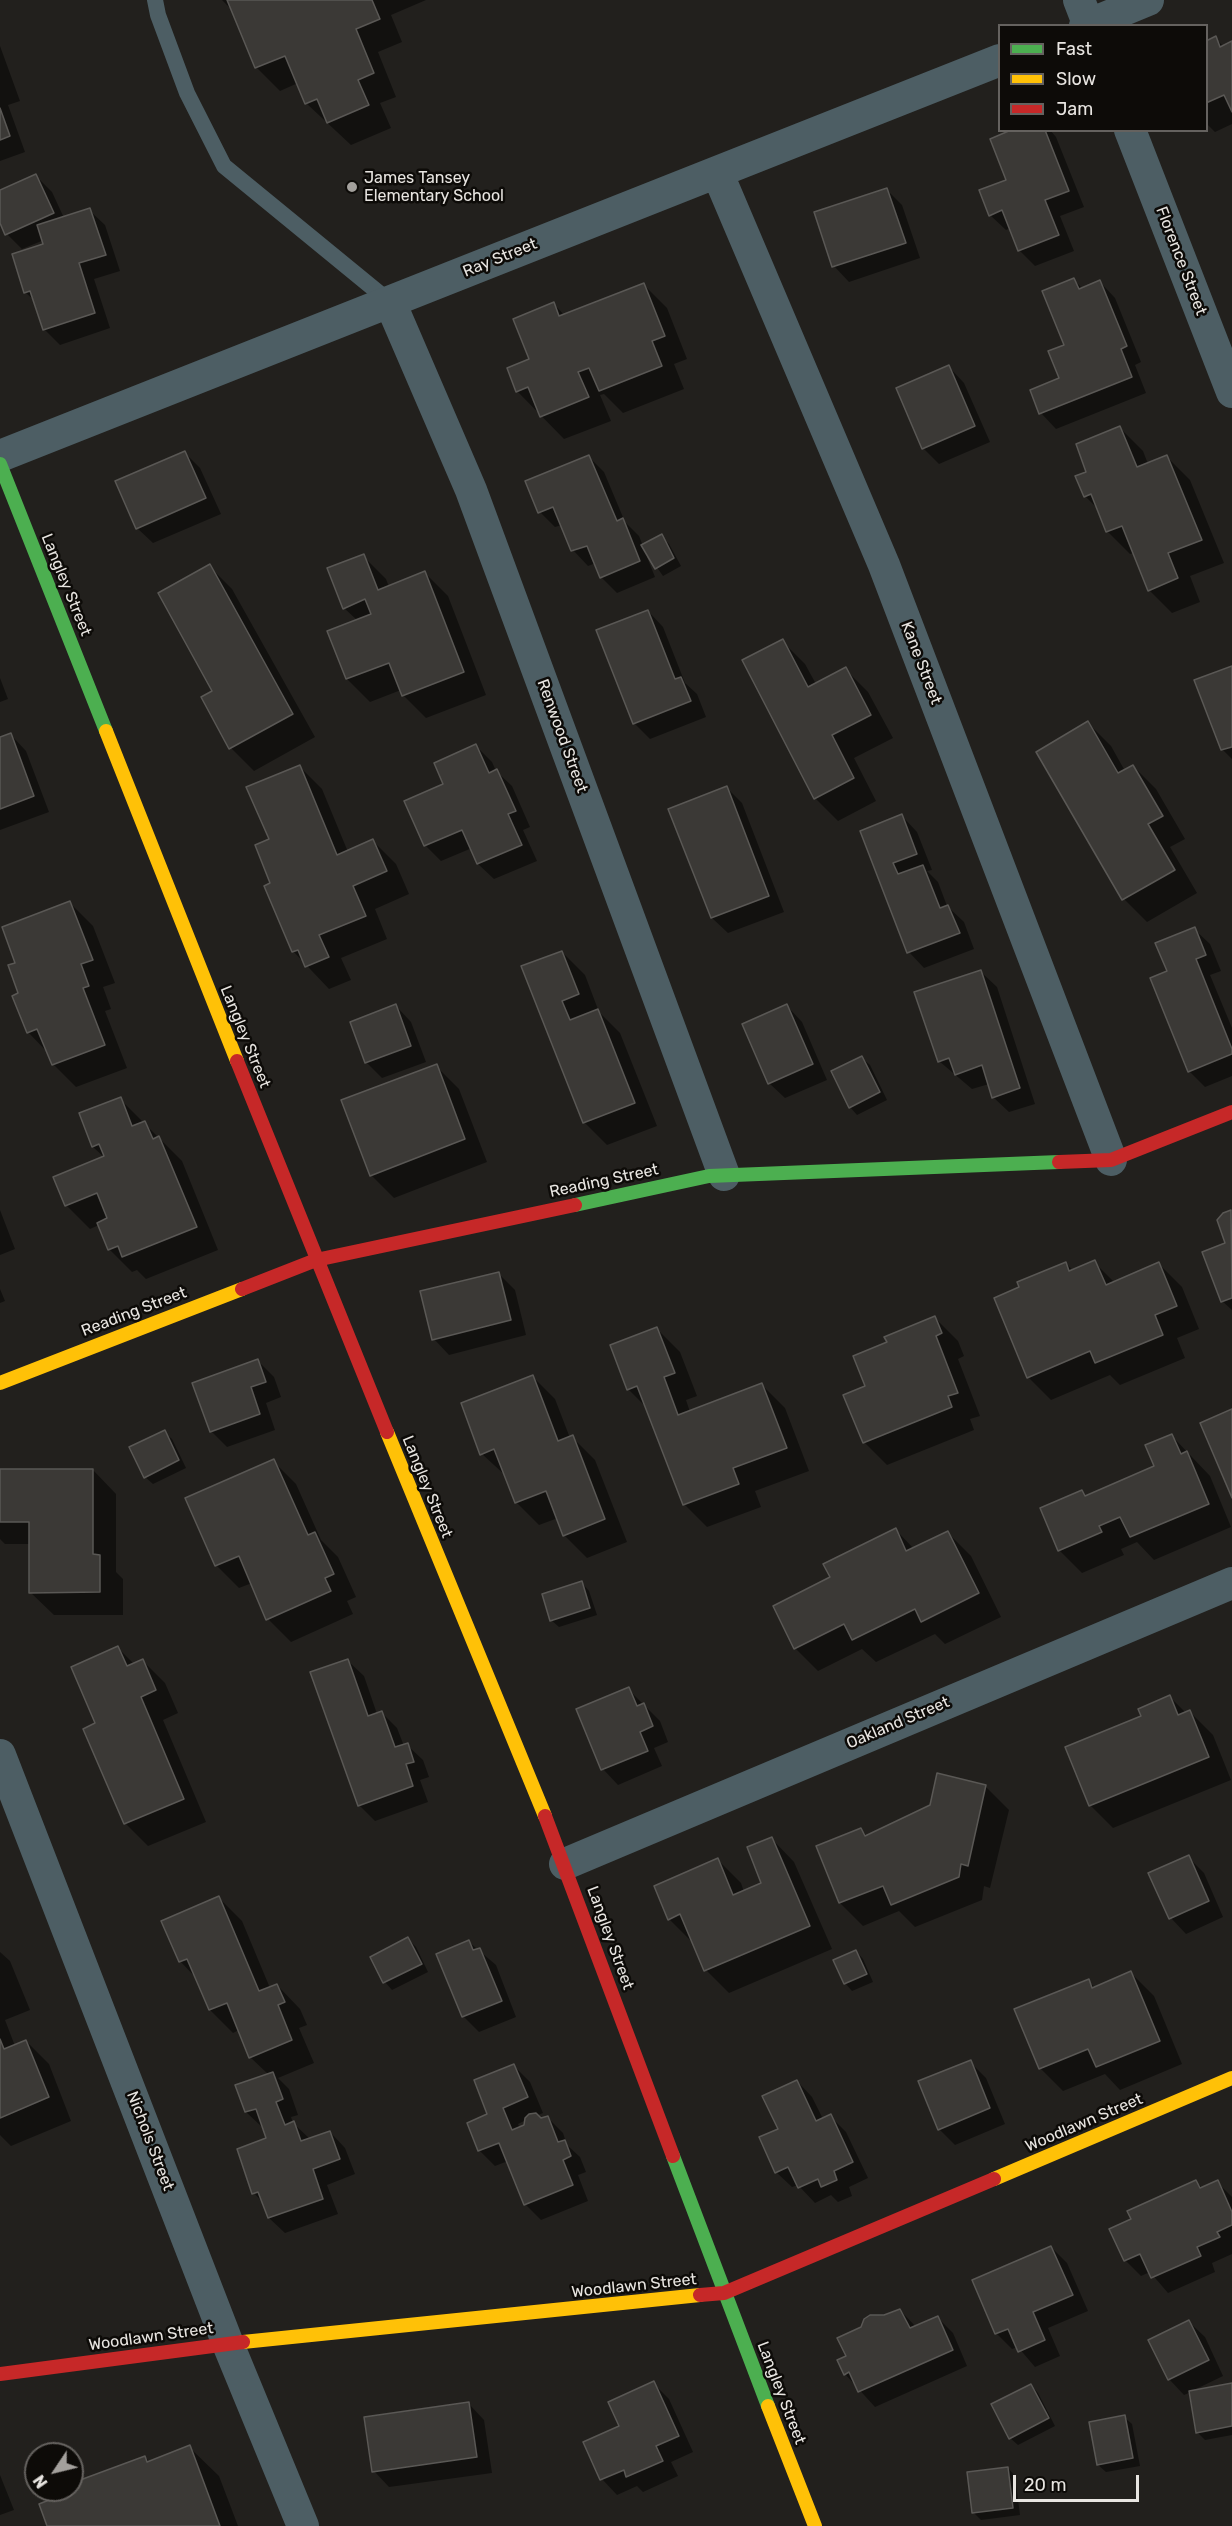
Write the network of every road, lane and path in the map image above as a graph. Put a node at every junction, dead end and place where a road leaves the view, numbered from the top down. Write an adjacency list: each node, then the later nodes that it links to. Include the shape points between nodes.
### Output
1 (155, 0): 7 (lane, via 186,93 224,166)
2 (1148, 0): 3 (street)
3 (1085, 19)
4 (998, 60): 6 (street, Ray Street)
5 (1131, 132): 8 (street, Florence Street)
6 (717, 172): 7 (street, Ray Street); 12 (street, Kane Street, via 884,565)
7 (390, 302): 9 (street, Ray Street); 13 (street, Renwood Street, via 471,490)
8 (1232, 393)
9 (0, 456)
10 (0, 464): 14 (street, Langley Street)
11 (1232, 1112): 12 (street, Reading Street)
12 (1111, 1160): 13 (street, Reading Street)
13 (724, 1175): 14 (street, Reading Street)
14 (316, 1260): 15 (street, Reading Street); 18 (street, Langley Street)
15 (0, 1383)
16 (1232, 1583): 18 (street, Oakland Street)
17 (0, 1755): 21 (street, Nichols Street)
18 (565, 1864): 20 (street, Langley Street)
19 (1232, 2078): 20 (street, Woodlawn Street)
20 (724, 2293): 21 (street, Woodlawn Street); 24 (street, Langley Street)
21 (228, 2344): 22 (street, Woodlawn Street); 23 (street, Nichols Street)
22 (0, 2374)
23 (303, 2526)
24 (815, 2526)

